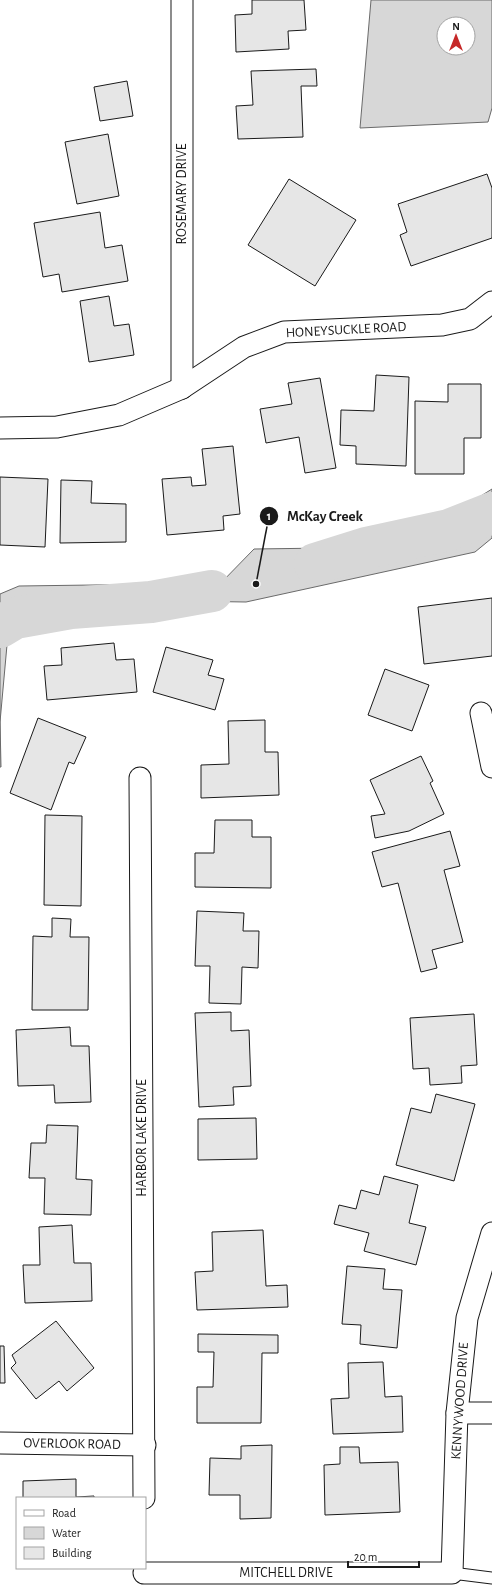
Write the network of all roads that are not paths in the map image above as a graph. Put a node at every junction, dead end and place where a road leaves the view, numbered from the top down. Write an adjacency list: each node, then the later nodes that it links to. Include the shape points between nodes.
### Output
1 (182, 0): 3 (street, ROSEMARY DRIVE)
2 (492, 302): 3 (street, HONEYSUCKLE ROAD, via 470,319 442,324 284,332 244,347)
3 (182, 388): 4 (street, HONEYSUCKLE ROAD, via 119,415 57,427)
4 (0, 428)
5 (481, 713): 6 (street)
6 (492, 767)
7 (140, 778): 12 (street, HARBOR LAKE DRIVE)
8 (492, 1233): 9 (street, KENNYWOOD DRIVE, via 467,1318)
9 (457, 1413): 10 (street); 14 (street, KENNYWOOD DRIVE)
10 (492, 1413)
11 (0, 1443): 12 (street, OVERLOOK ROAD)
12 (145, 1445): 13 (street, HARBOR LAKE DRIVE)
13 (144, 1497)
14 (452, 1573): 15 (street, MITCHELL DRIVE); 16 (lane)
15 (144, 1575)
16 (492, 1578)

